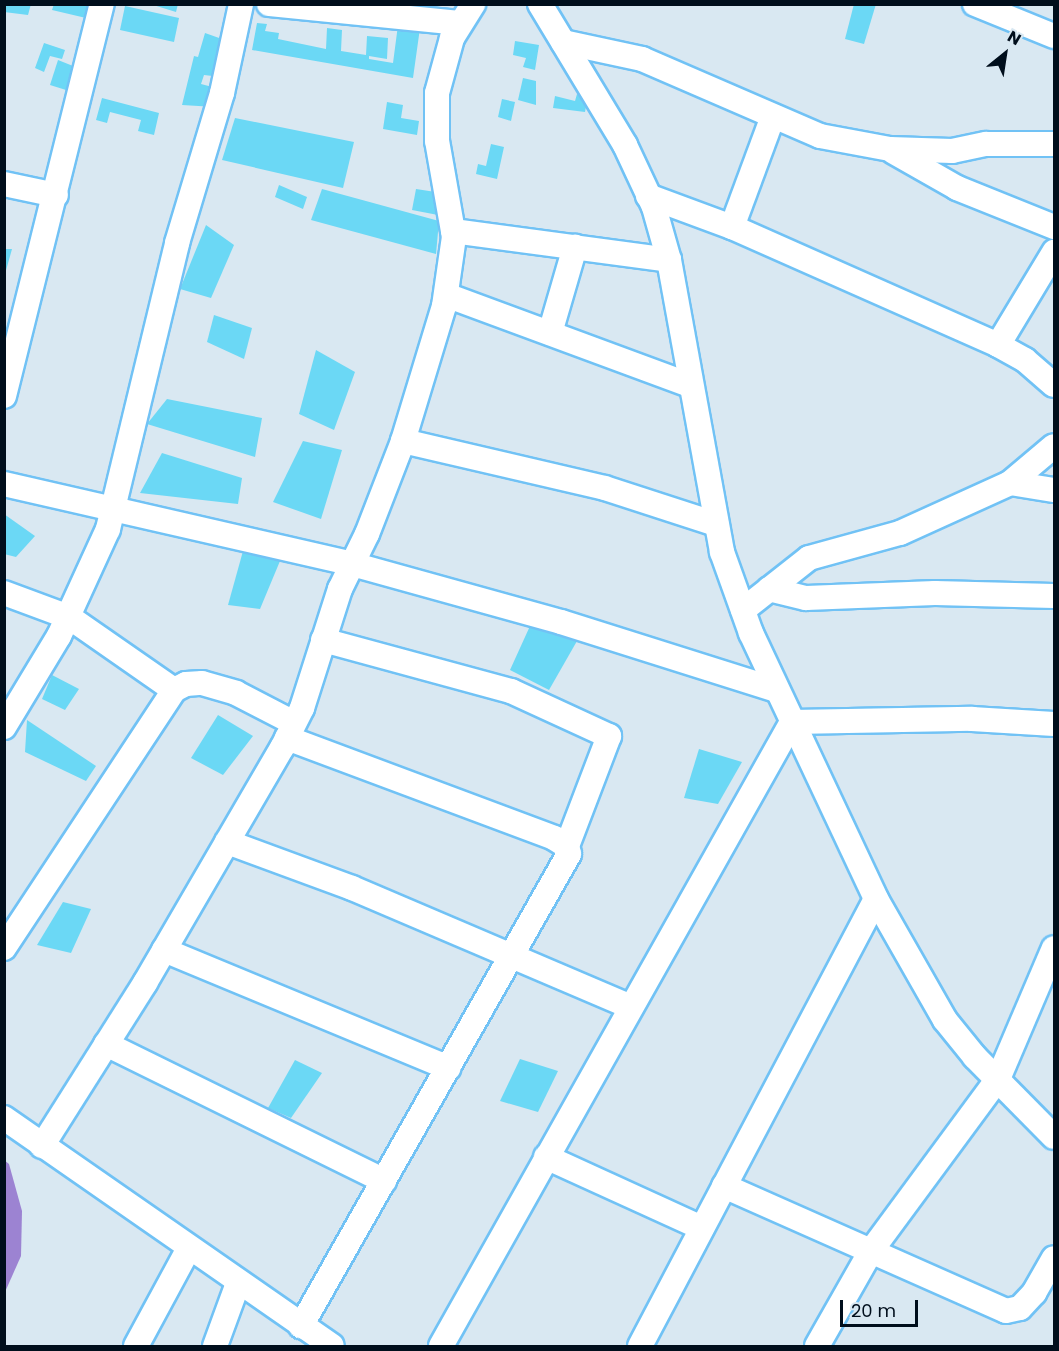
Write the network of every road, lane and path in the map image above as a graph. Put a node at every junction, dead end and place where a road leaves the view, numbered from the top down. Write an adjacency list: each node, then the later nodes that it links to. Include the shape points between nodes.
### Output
1 (102, 4): 13 (street)
2 (241, 4): 32 (street, via 222,93 177,243)
3 (269, 4): 6 (street)
4 (540, 4): 8 (street)
5 (975, 4): 7 (street)
6 (466, 14): 17 (street, via 437,93 436,141)
7 (1054, 36)
8 (563, 42): 9 (street, via 642,59); 14 (street, via 625,145)
9 (773, 116): 11 (street, via 820,136); 15 (street)
10 (1054, 144): 11 (street, via 986,144 952,151)
11 (890, 149): 16 (street, via 957,188)
12 (4, 184): 13 (street)
13 (56, 195): 26 (street)
14 (648, 196): 15 (street); 20 (street)
15 (732, 227): 23 (street)
16 (1054, 227)
17 (453, 231): 18 (street); 21 (street)
18 (575, 247): 20 (street); 22 (street)
19 (1054, 252): 23 (street)
20 (669, 260): 24 (street)
21 (446, 295): 22 (street); 27 (street)
22 (550, 333): 24 (street)
23 (998, 345): 25 (street, via 1025,360)
24 (689, 385): 33 (street)
25 (1054, 385)
26 (4, 396)
27 (403, 441): 33 (street, via 604,488); 34 (street)
28 (1054, 446): 29 (street)
29 (1010, 483): 31 (street); 35 (street, via 900,533 809,558)
30 (4, 484): 32 (street)
31 (1054, 490)
32 (113, 512): 34 (street); 39 (street, via 94,566)
33 (716, 524): 38 (street)
34 (352, 564): 40 (street); 42 (street, via 561,622)
35 (769, 589): 37 (street, via 793,598 934,593); 38 (street)
36 (4, 593): 39 (street)
37 (1054, 596)
38 (742, 610): 42 (street)
39 (69, 617): 41 (street); 45 (street)
40 (323, 640): 46 (street); 48 (street, via 511,691 609,736)
41 (174, 690): 46 (street, via 202,683 236,693); 50 (street)
42 (777, 690): 43 (street)
43 (792, 722): 44 (street, via 972,719); 49 (street); 54 (street)
44 (1054, 724)
45 (4, 727)
46 (291, 730): 47 (street); 48 (street)
47 (227, 842): 52 (street); 53 (street)
48 (567, 846): 53 (street, via 565,866)
49 (876, 899): 57 (street, via 945,1020); 63 (street)
50 (4, 948)
51 (1054, 948): 57 (street)
52 (164, 950): 55 (street); 56 (street)
53 (514, 955): 54 (street); 56 (street)
54 (631, 1006): 61 (street)
55 (106, 1044): 60 (street); 62 (street)
56 (449, 1068): 62 (street)
57 (998, 1079): 59 (street); 66 (street)
58 (4, 1118): 60 (street)
59 (1054, 1137)
60 (42, 1146): 65 (street)
61 (546, 1157): 64 (street); 73 (street)
62 (384, 1181): 69 (street)
63 (724, 1186): 64 (street); 66 (street)
64 (702, 1228): 74 (street)
65 (189, 1248): 68 (street); 70 (street)
66 (871, 1251): 67 (street, via 1006,1311 1020,1308 1034,1293); 75 (street)
67 (1054, 1258)
68 (238, 1283): 69 (street); 71 (street)
69 (301, 1326): 72 (street)
70 (136, 1347)
71 (216, 1347)
72 (332, 1347)
73 (441, 1347)
74 (640, 1347)
75 (817, 1347)

